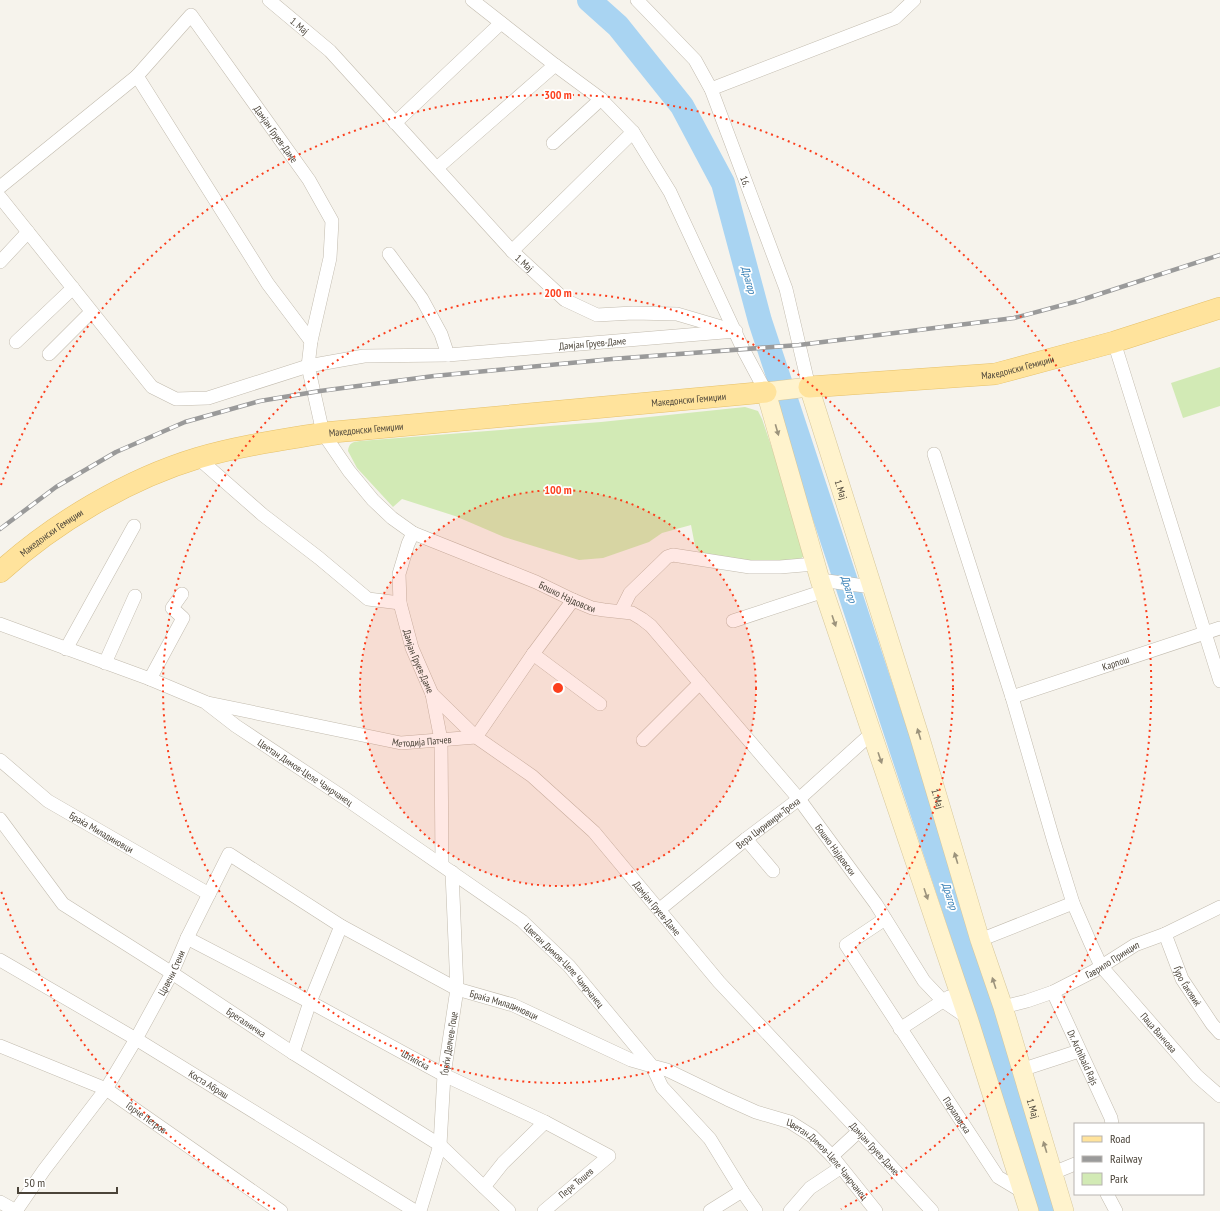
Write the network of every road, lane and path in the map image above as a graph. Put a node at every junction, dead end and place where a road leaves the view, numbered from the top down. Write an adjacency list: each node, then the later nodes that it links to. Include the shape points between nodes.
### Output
1 (269, 0): 10 (street, 1. Мај, via 330,51)
2 (472, 0): 5 (street)
3 (637, 0): 8 (street, 16., via 695,60)
4 (914, 0): 8 (street, via 895,18)
5 (501, 23): 6 (street); 10 (street)
6 (555, 65): 9 (street); 13 (street)
7 (137, 76): 14 (street, Дамјан Груев-Даме); 24 (street, via 268,284); 24 (street, Дамјан Груев-Даме, via 191,16 309,180 332,221 330,258)
8 (711, 89): 30 (street, 16., via 786,289)
9 (601, 98): 11 (street); 12 (street)
10 (395, 122): 13 (street, 1. Мај)
11 (633, 132): 17 (street, 1. Мај); 23 (street, via 670,192)
12 (553, 143)
13 (437, 168): 17 (street, 1. Мај)
14 (0, 187)
15 (2, 203): 16 (street, Дамјан Груев-Даме)
16 (28, 232): 19 (street); 20 (street, Дамјан Груев-Даме)
17 (512, 251): 23 (street, 1. Мај, via 565,300 597,315 677,314)
18 (389, 254): 28 (street, via 422,299 442,334)
19 (0, 262)
20 (73, 288): 22 (street, Дамјан Груев-Даме); 25 (street)
21 (1220, 308): 26 (main road, Македонски Гемиџии)
22 (92, 312): 27 (street); 29 (street, Дамјан Груев-Даме, via 152,387 176,399 208,398)
23 (736, 331): 28 (street, Дамјан Груев-Даме); 31 (street)
24 (311, 341): 29 (street, Дамјан Груев-Даме)
25 (16, 342)
26 (1114, 342): 30 (main road, Македонски Гемиџии, via 996,374); 48 (street)
27 (48, 354)
28 (448, 355): 29 (street, Дамјан Груев-Даме, via 364,356)
29 (308, 366): 32 (street, Дамјан Груев-Даме)
30 (809, 387): 31 (street); 39 (street, 1. Мај)
31 (766, 392): 32 (main road, Македонски Гемиџии); 38 (street, one-way to 38)
32 (323, 433): 34 (main road, Македонски Гемиџии); 36 (street, Дамјан Груев-Даме, via 373,500)
33 (934, 454): 56 (street, Паца Ванчова)
34 (198, 458): 37 (main road, Македонски Гемиџии, via 150,476 88,506 34,543); 43 (street, via 368,598)
35 (134, 526): 49 (street)
36 (413, 533): 42 (street, Бошко Најдовски, via 536,582); 43 (street, Дамјан Груев-Даме, via 399,574)
37 (0, 572)
38 (823, 579): 39 (street); 44 (street, via 780,567 737,566 673,555 667,557 630,593); 45 (street); 61 (street, one-way to 61)
39 (868, 586): 80 (street, 1. Мај, one-way to 39, via 919,735)
40 (182, 594): 52 (street, via 172,608 183,618)
41 (135, 596): 51 (street)
42 (573, 600): 44 (street, Бошко Најдовски, via 592,608); 50 (street)
43 (400, 603): 55 (street, Дамјан Груев-Даме, via 412,648)
44 (621, 612): 54 (street, Бошко Најдовски, via 632,613 651,626)
45 (733, 621)
46 (0, 624): 49 (street, Цветан Димов-Целе Чаирчанец)
47 (1220, 628): 48 (street, Карпош)
48 (1205, 633): 53 (street); 56 (street, Карпош)
49 (66, 649): 51 (street, Цветан Димов-Целе Чаирчанец)
50 (533, 654): 58 (street); 62 (street)
51 (105, 663): 52 (street, Цветан Димов-Целе Чаирчанец)
52 (150, 679): 57 (street, Цветан Димов-Целе Чаирчанец)
53 (1220, 681)
54 (700, 683): 64 (street); 66 (street, Бошко Најдовски)
55 (432, 694): 62 (street, Дамјан Груев-Даме); 63 (street, Ѓорѓи Делчев-Гоце)
56 (1012, 697): 73 (street, Паца Ванчова)
57 (204, 702): 59 (street, Методија Патчев); 60 (street, Цветан Димов-Целе Чаирчанец)
58 (600, 704)
59 (240, 709): 60 (street); 63 (street, Методија Патчев, via 401,743)
60 (236, 726): 70 (street, Цветан Димов-Целе Чаирчанец)
61 (872, 734): 66 (street, Вера Циривири-Трена); 85 (street, one-way to 85)
62 (476, 737): 63 (street, Методија Патчев); 75 (street, Дамјан Груев-Даме, via 532,776 594,832)
63 (441, 740): 70 (street, Ѓорѓи Делчев-Гоце)
64 (643, 740)
65 (0, 760): 72 (street, Браќа Миладиновци, via 48,801)
66 (800, 799): 68 (street, Вера Циривири-Трена); 76 (street, Бошко Најдовски)
67 (0, 819): 83 (street, Брегалничка, via 63,904)
68 (746, 839): 71 (street); 75 (street, Вера Циривири-Трена)
69 (230, 854): 72 (street, Црвени Стени); 77 (street, Браќа Миладиновци)
70 (447, 868): 84 (street, Ѓорѓи Делчев-Гоце); 97 (street, Цветан Димов-Целе Чаирчанец, via 522,921 569,966)
71 (773, 871)
72 (209, 894): 79 (street, Црвени Стени)
73 (1073, 903): 80 (street); 82 (street, Паца Ванчова)
74 (1220, 907): 78 (street, Гаврило Принцип)
75 (660, 909): 104 (street, Дамјан Груев-Даме, via 719,982)
76 (885, 919): 87 (street, Бошко Најдовски, via 924,981); 91 (street, Параловска, via 846,945)
77 (341, 926): 84 (street, Браќа Миладиновци); 88 (street)
78 (1165, 934): 82 (street, Гаврило Принцип, via 1135,945); 92 (street, Ѓуро Ѓаковиќ, via 1182,979)
79 (187, 938): 83 (street, Црвени Стени); 88 (street, Штипска)
80 (980, 940): 89 (street, 1. Мај, one-way to 80)
81 (0, 960): 93 (street, Коста Абраш)
82 (1101, 966): 86 (street, Гаврило Принцип); 101 (street, Паца Ванчова, via 1197,1076)
83 (172, 974): 93 (street, Црвени Стени); 96 (street, Брегалничка)
84 (457, 989): 97 (street, Браќа Миладиновци, via 513,1005 631,1060); 99 (street, Ѓорѓи Делчев-Гоце)
85 (959, 990): 87 (street); 90 (street)
86 (1053, 992): 89 (street, Гаврило Принцип); 95 (street, Dr. Archibald Rajs)
87 (943, 1001): 90 (street, Бошко Најдовски); 91 (street)
88 (310, 1002): 96 (street); 99 (street, Штипска)
89 (1003, 1008): 98 (street, 1. Мај)
90 (968, 1018): 113 (street)
91 (900, 1029): 113 (street, Параловска, via 998,1177)
92 (1220, 1033)
93 (136, 1039): 100 (street, Црвени Стени); 118 (street, Коста Абраш)
94 (0, 1046): 100 (street, Ѓорче Петров)
95 (1079, 1051): 98 (street); 103 (street, Dr. Archibald Rajs)
96 (293, 1053): 105 (street, Брегалничка)
97 (652, 1066): 107 (street, Цветан Димов-Целе Чаирчанец, via 667,1070 756,1112 790,1122 812,1136); 112 (street, via 662,1087 710,1139)
98 (1021, 1070): 110 (street, 1. Мај, one-way to 98)
99 (444, 1075): 102 (street, Штипска); 105 (street, Ѓорѓи Делчев-Гоце)
100 (106, 1089): 116 (street, Црвени Стени); 117 (street, Ѓорче Петров)
101 (1220, 1096)
102 (545, 1122): 106 (street, Штипска); 111 (street, via 503,1163)
103 (1112, 1123)
104 (859, 1131): 107 (street); 126 (street, Дамјан Груев-Даме)
105 (440, 1145): 111 (street, Брегалничка); 119 (street, Ѓорѓи Делчев-Гоце)
106 (609, 1156): 121 (street, Пере Тошев)
107 (832, 1156): 109 (street, Цветан Димов-Целе Чаирчанец)
108 (1074, 1164): 110 (street)
109 (840, 1168): 124 (street, via 810,1188); 125 (street, Цветан Димов-Целе Чаирчанец)
110 (1053, 1173): 128 (street, 1. Мај)
111 (484, 1187): 120 (street, Брегалничка)
112 (742, 1191): 122 (street); 123 (street)
113 (1023, 1192): 127 (street)
114 (1108, 1195): 129 (street)
115 (0, 1202): 116 (street)
116 (16, 1211)
117 (281, 1211)
118 (415, 1211)
119 (420, 1211)
120 (509, 1211)
121 (544, 1211)
122 (710, 1211)
123 (756, 1211)
124 (790, 1211)
125 (876, 1211)
126 (932, 1211)
127 (1029, 1211)
128 (1064, 1211)
129 (1116, 1211)

